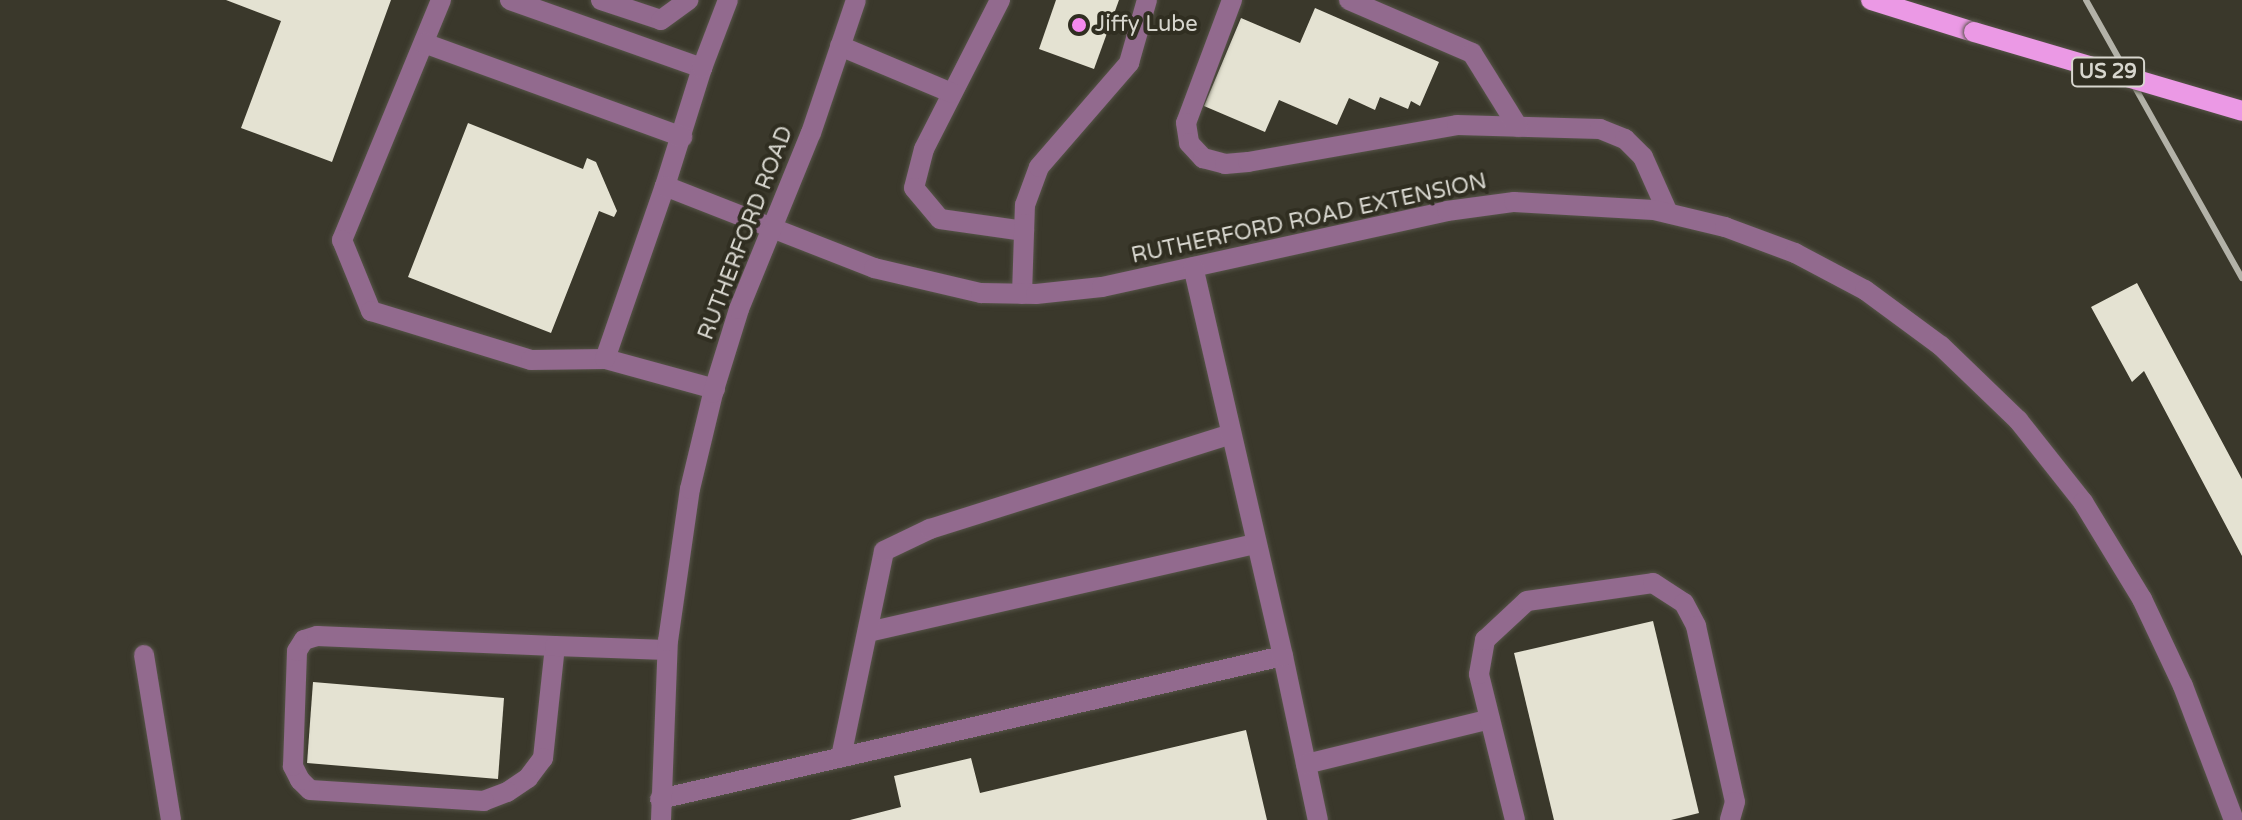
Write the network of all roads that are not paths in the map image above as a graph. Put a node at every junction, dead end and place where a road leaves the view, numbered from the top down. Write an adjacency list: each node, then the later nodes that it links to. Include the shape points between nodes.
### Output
1 (441, 0): 13 (street)
2 (510, 0): 12 (street)
3 (601, 0): 4 (street, via 661,20)
4 (689, 0)
5 (728, 0): 15 (street)
6 (856, 0): 14 (street, RUTHERFORD ROAD)
7 (1000, 0): 16 (street)
8 (1147, 0): 23 (street, via 1129,63 1039,167 1025,205)
9 (1232, 0): 18 (street, via 1186,123 1189,143 1203,158 1248,162 1457,125)
10 (1349, 0): 18 (street, via 1472,53)
11 (1871, 0): 17 (main road, US 29, bridge)
12 (552, 6): 15 (street)
13 (424, 43): 19 (street); 26 (street, via 342,240 371,311 531,360)
14 (840, 46): 16 (street); 22 (street, RUTHERFORD ROAD)
15 (702, 68): 19 (street)
16 (952, 93): 23 (street, via 924,149 914,188 940,219)
17 (2242, 111)
18 (1518, 127): 21 (street, via 1600,129 1625,139 1643,157)
19 (682, 137): 20 (street)
20 (665, 186): 22 (street, RUTHERFORD ROAD EXTENSION); 26 (street)
21 (1668, 213): 24 (street, RUTHERFORD ROAD EXTENSION, via 1581,202 1514,202 1447,211); 44 (street, RUTHERFORD ROAD EXTENSION, via 1795,253 1865,290 1941,346 2018,420 2083,502 2142,599 2183,686)
22 (771, 230): 25 (street, RUTHERFORD ROAD EXTENSION, via 923,283); 27 (street, RUTHERFORD ROAD)
23 (1024, 231): 25 (street)
24 (1193, 267): 25 (street, RUTHERFORD ROAD EXTENSION, via 1102,287); 28 (street)
25 (1022, 294)
26 (605, 359): 27 (street)
27 (715, 389): 32 (street, RUTHERFORD ROAD, via 690,489)
28 (1229, 435): 29 (street); 30 (street, via 930,529 884,551)
29 (1256, 544): 30 (street); 34 (street)
30 (868, 632): 36 (street)
31 (555, 646): 31 (street, via 304,640 297,651 293,752 300,780 310,790 484,801 507,792 528,778 543,758); 32 (street)
32 (667, 650): 38 (street, RUTHERFORD ROAD)
33 (144, 655): 39 (street)
34 (1283, 656): 36 (street); 37 (street)
35 (1490, 719): 37 (street); 42 (street); 43 (street, via 1479,674 1485,640 1505,618 1527,601 1555,593 1653,583 1684,603 1696,626 1735,802)
36 (841, 757): 38 (street)
37 (1306, 764): 41 (street)
38 (660, 799): 40 (street, RUTHERFORD ROAD)
39 (171, 820)
40 (661, 820)
41 (1318, 820)
42 (1515, 820)
43 (1730, 820)
44 (2234, 820)

